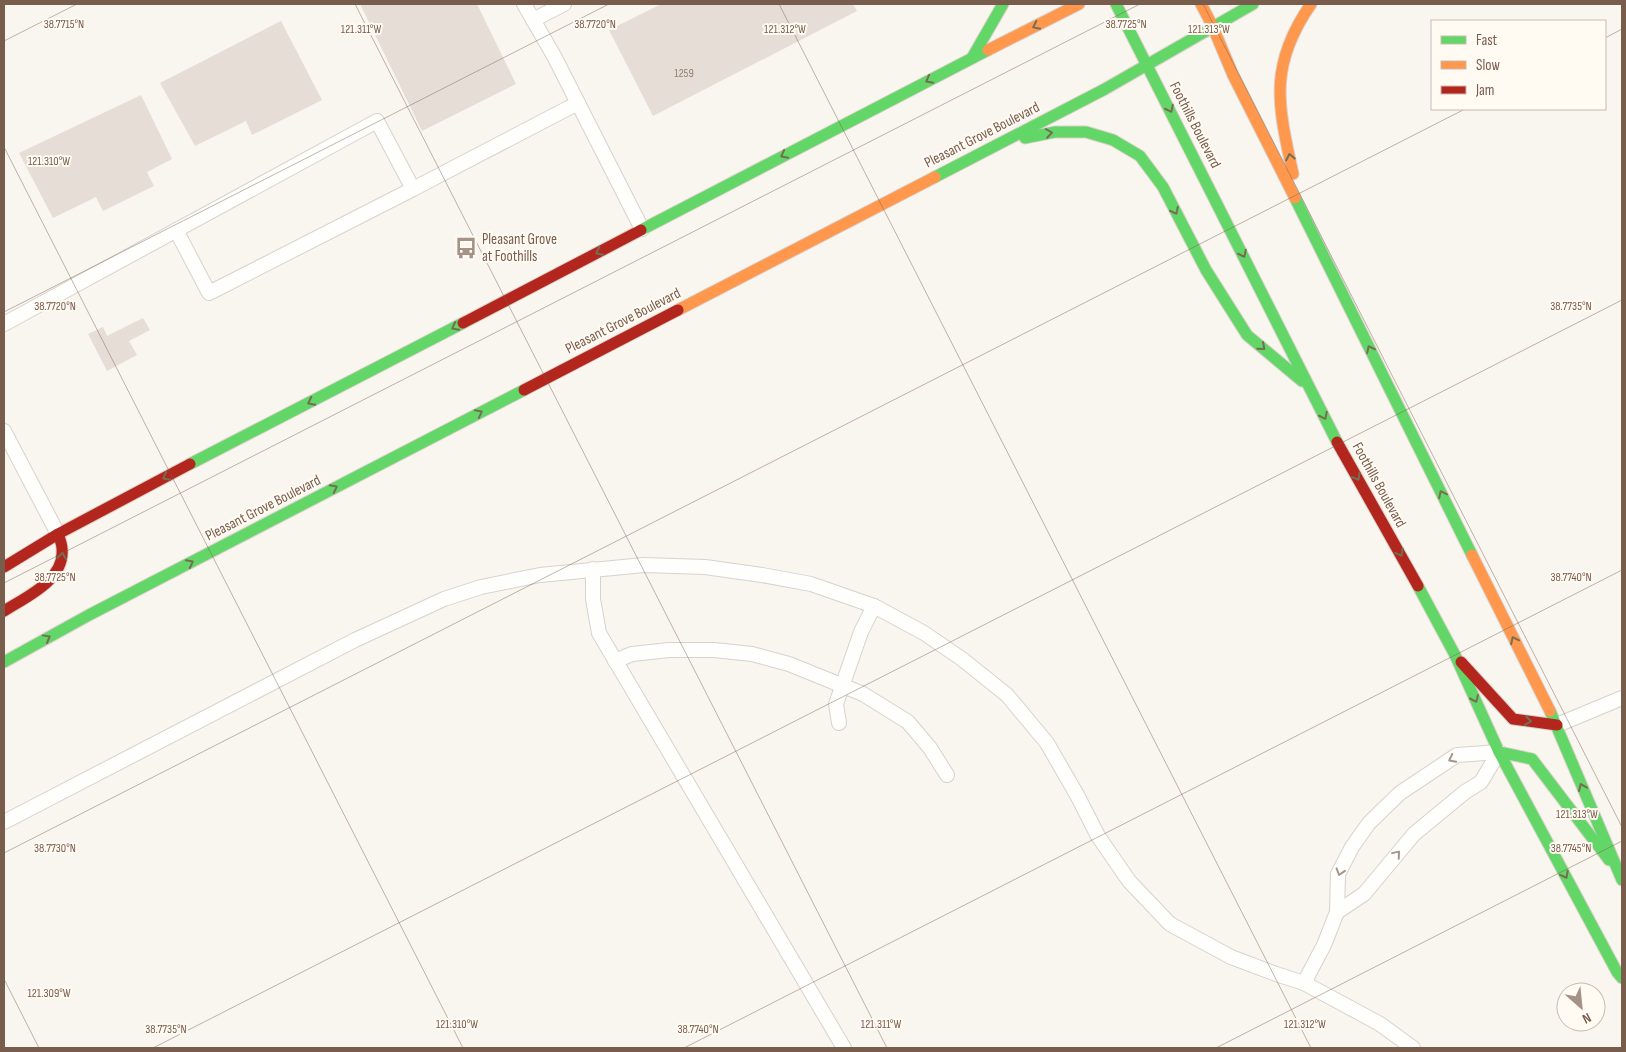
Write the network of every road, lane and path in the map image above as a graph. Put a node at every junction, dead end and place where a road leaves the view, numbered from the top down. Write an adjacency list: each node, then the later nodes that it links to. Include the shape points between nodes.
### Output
1 (524, 4): 9 (lane)
2 (564, 4): 9 (lane)
3 (1003, 4): 11 (main road)
4 (1079, 4): 11 (main road, one-way to 11)
5 (1116, 4): 12 (main road, Foothills Boulevard)
6 (1200, 4): 10 (main road)
7 (1253, 4): 10 (main road, Pleasant Grove Boulevard)
8 (1311, 4): 16 (main road, one-way to 8, via 1282,115 1280,82 1285,55 1300,18)
9 (533, 20): 13 (lane)
10 (1212, 25): 12 (main road, Pleasant Grove Boulevard); 16 (main road, via 1233,75)
11 (972, 58): 17 (main road, one-way to 17)
12 (1148, 66): 14 (main road, Pleasant Grove Boulevard); 20 (main road, Foothills Boulevard, one-way to 20)
13 (578, 103): 15 (lane); 17 (lane)
14 (1001, 142): 20 (main road, one-way to 20, via 1055,132 1086,132 1113,140 1140,156 1163,188 1206,270 1247,335); 29 (main road, Pleasant Grove Boulevard, one-way to 14)
15 (414, 189): 18 (lane, via 208,293); 18 (lane, via 377,122)
16 (1299, 205): 33 (main road, one-way to 16)
17 (642, 229): 22 (main road, one-way to 22)
18 (176, 230): 19 (lane)
19 (4, 324)
20 (1310, 387): 27 (main road, Foothills Boulevard, one-way to 27)
21 (4, 431): 22 (lane)
22 (58, 534): 23 (main road); 26 (main road, one-way to 22, via 52,579 62,563 63,544)
23 (4, 567)
24 (593, 570): 25 (lane, via 644,565 705,567 811,584); 28 (lane, via 593,599 599,632); 36 (lane, via 540,575 481,587 444,599 354,640)
25 (874, 606): 30 (lane, via 860,632); 40 (lane, via 924,633 1007,695 1047,743 1098,836 1129,881 1170,924 1231,957)
26 (4, 611)
27 (1455, 655): 33 (main road, one-way to 33, via 1513,719); 34 (main road, Foothills Boulevard, one-way to 34)
28 (616, 661): 30 (lane, via 632,654 669,650 752,654 789,664); 41 (lane)
29 (4, 662)
30 (842, 686): 32 (lane, via 836,704); 35 (lane, via 864,694 908,722)
31 (1622, 698): 33 (lane)
32 (839, 723)
33 (1557, 726): 37 (main road, one-way to 33)
34 (1499, 752): 37 (main road, via 1532,759); 38 (lane, one-way to 34, via 1364,894 1414,834 1480,782); 38 (lane, one-way to 38, via 1457,755 1400,793 1369,823 1338,874); 39 (main road, Foothills Boulevard, one-way to 39)
35 (947, 775)
36 (4, 822)
37 (1620, 876)
38 (1337, 912): 40 (lane, via 1324,946)
39 (1622, 978)
40 (1304, 982): 42 (lane, via 1380,1024)
41 (844, 1048)
42 (1413, 1048)

